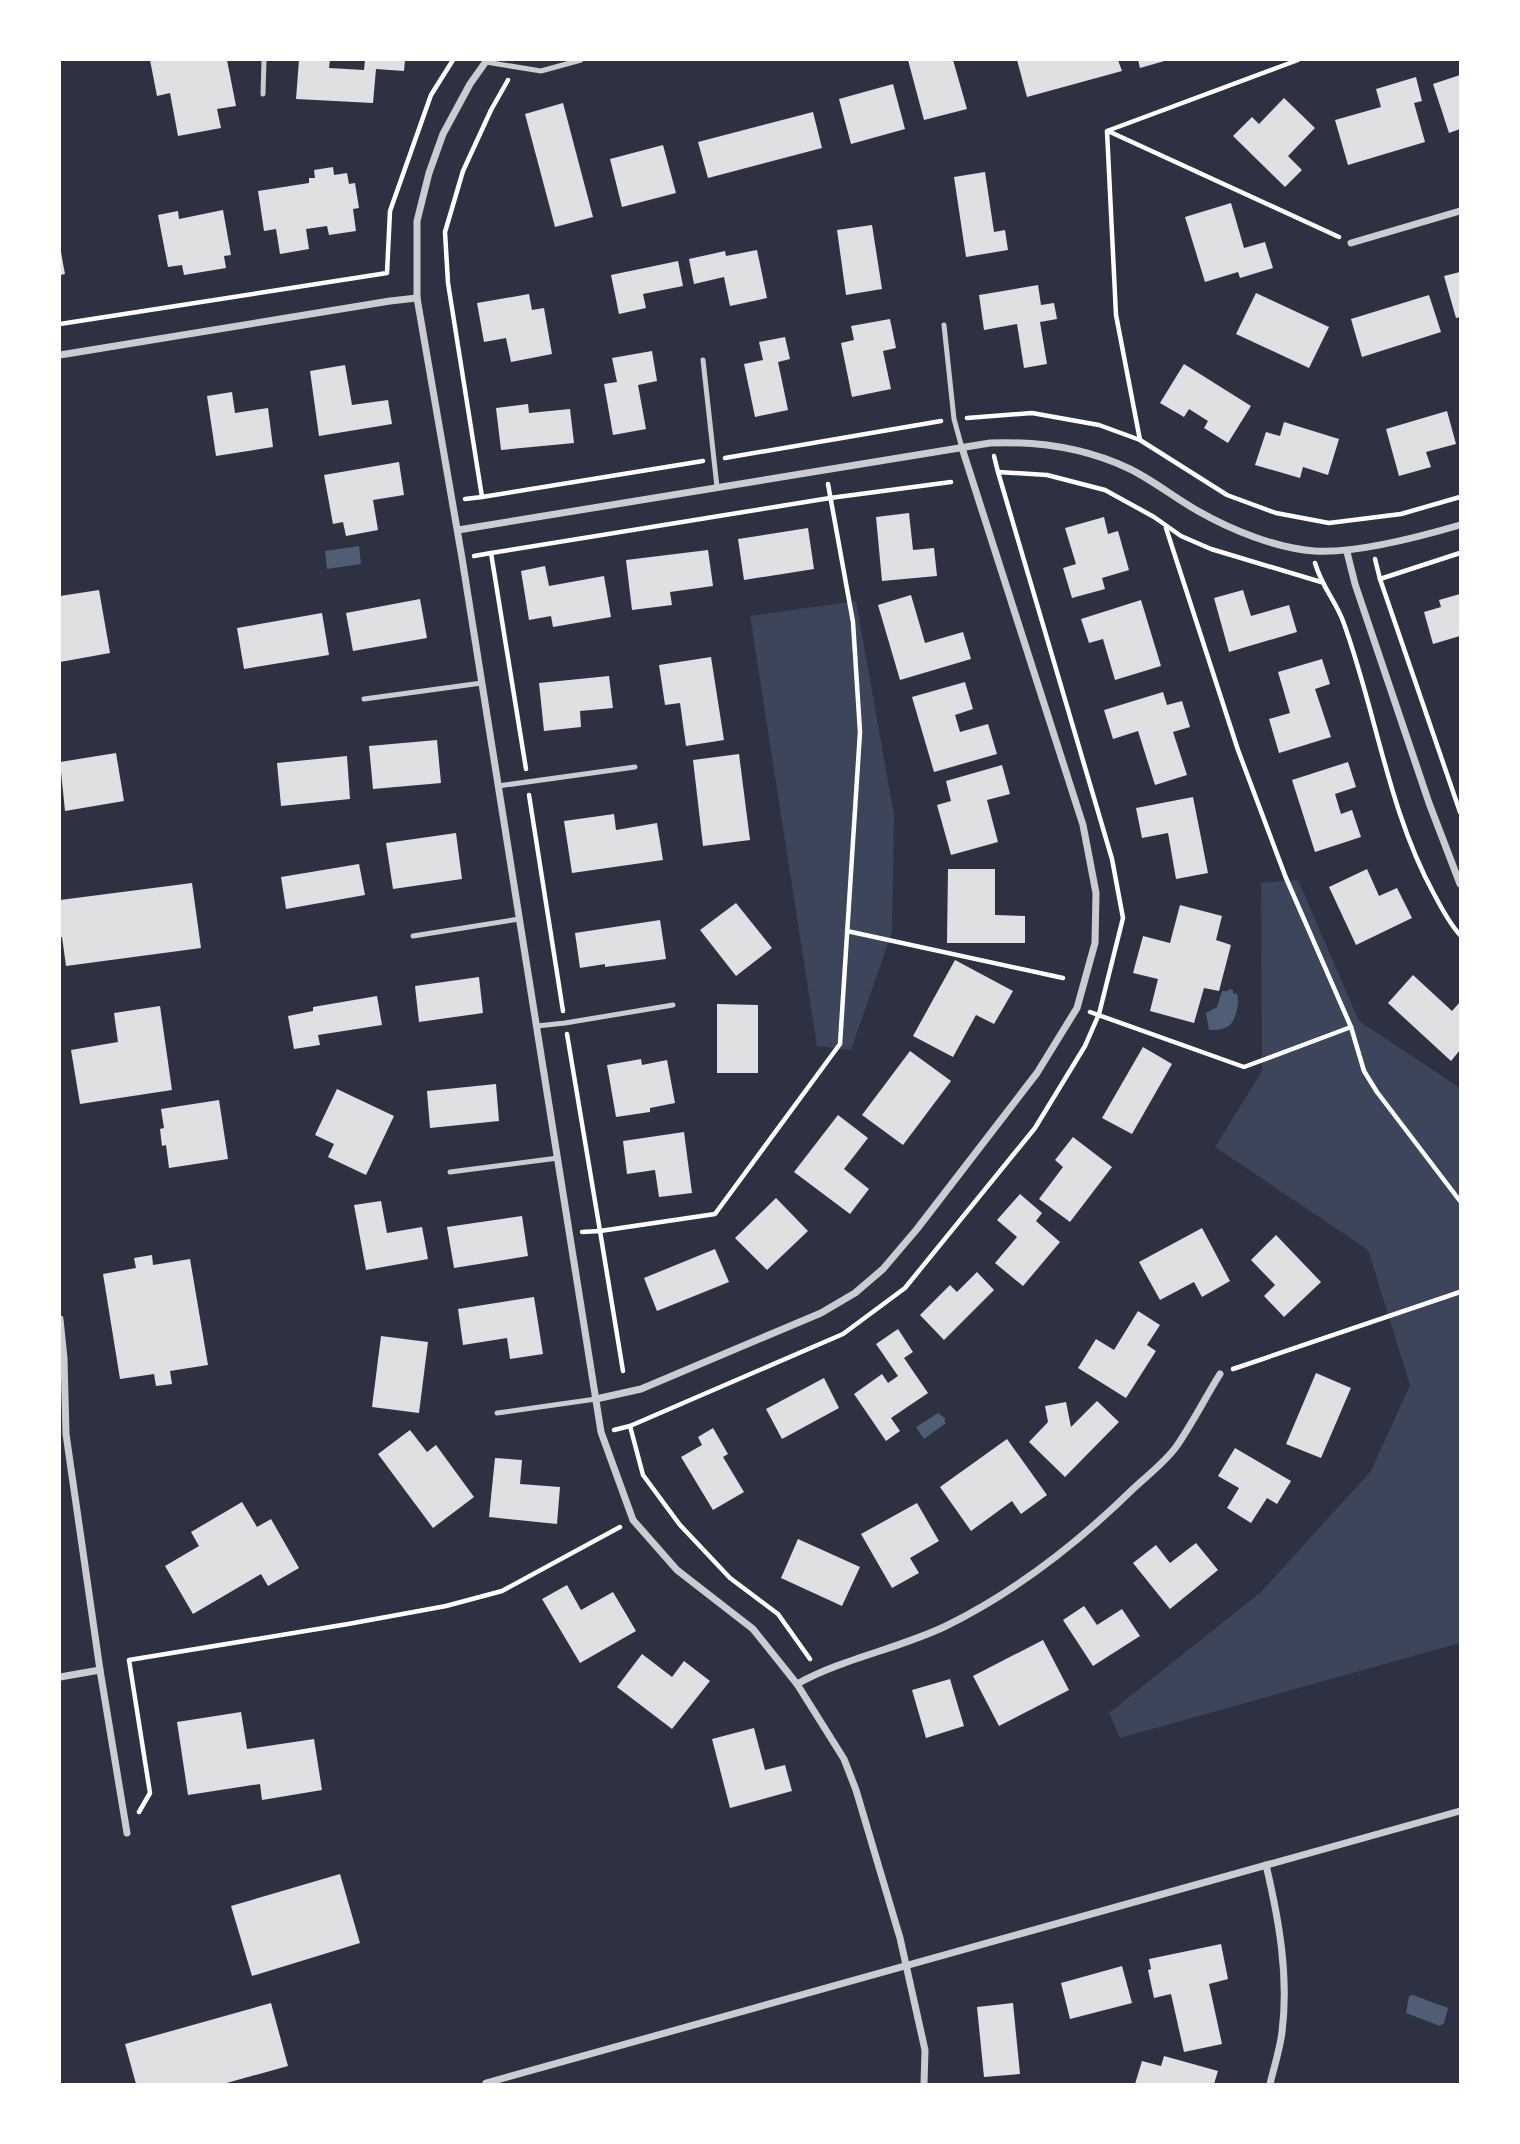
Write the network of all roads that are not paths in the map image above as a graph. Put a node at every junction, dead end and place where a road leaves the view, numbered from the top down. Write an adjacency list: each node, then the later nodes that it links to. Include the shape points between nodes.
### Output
1 (264, 60): 4 (lane)
2 (581, 60): 3 (lane, via 541,71)
3 (486, 61): 7 (street, via 443,134 429,173 416,221)
4 (263, 94)
5 (1461, 211): 6 (street)
6 (1351, 243)
7 (417, 298): 9 (street); 14 (street)
8 (944, 325): 11 (lane, via 954,419)
9 (60, 355)
10 (703, 360): 12 (lane)
11 (962, 448): 12 (street); 15 (street, via 1016,442 1085,452 1129,468 1200,513 1274,543); 29 (street, via 1083,825 1096,893 1095,943 1077,1009 1037,1073 917,1229 855,1293 821,1313 641,1389)
12 (717, 487): 14 (street)
13 (1461, 525): 15 (street)
14 (458, 530): 16 (street)
15 (1347, 552): 20 (street, via 1429,803)
16 (482, 683): 17 (lane); 19 (street)
17 (364, 699)
18 (635, 766): 19 (lane)
19 (498, 786): 21 (street)
20 (1461, 884)
21 (519, 919): 22 (lane); 24 (street)
22 (413, 936)
23 (673, 1005): 24 (lane)
24 (537, 1026): 25 (street)
25 (559, 1158): 26 (lane); 29 (street)
26 (450, 1172)
27 (60, 1319): 31 (street, via 66,1434)
28 (1220, 1374): 33 (street, via 1175,1448 1084,1536 1041,1569 945,1627 821,1671)
29 (596, 1399): 30 (lane); 33 (street, via 604,1441 633,1520 677,1570 753,1629)
30 (497, 1413)
31 (100, 1670): 32 (street); 35 (street)
32 (60, 1677)
33 (797, 1684): 37 (street, via 844,1759 856,1790)
34 (1461, 1811): 36 (street)
35 (127, 1833)
36 (1266, 1866): 37 (street); 40 (street, via 1282,1947 1285,1997)
37 (906, 1966): 38 (street); 39 (street, via 925,2050)
38 (486, 2083)
39 (924, 2084)
40 (1270, 2084)

